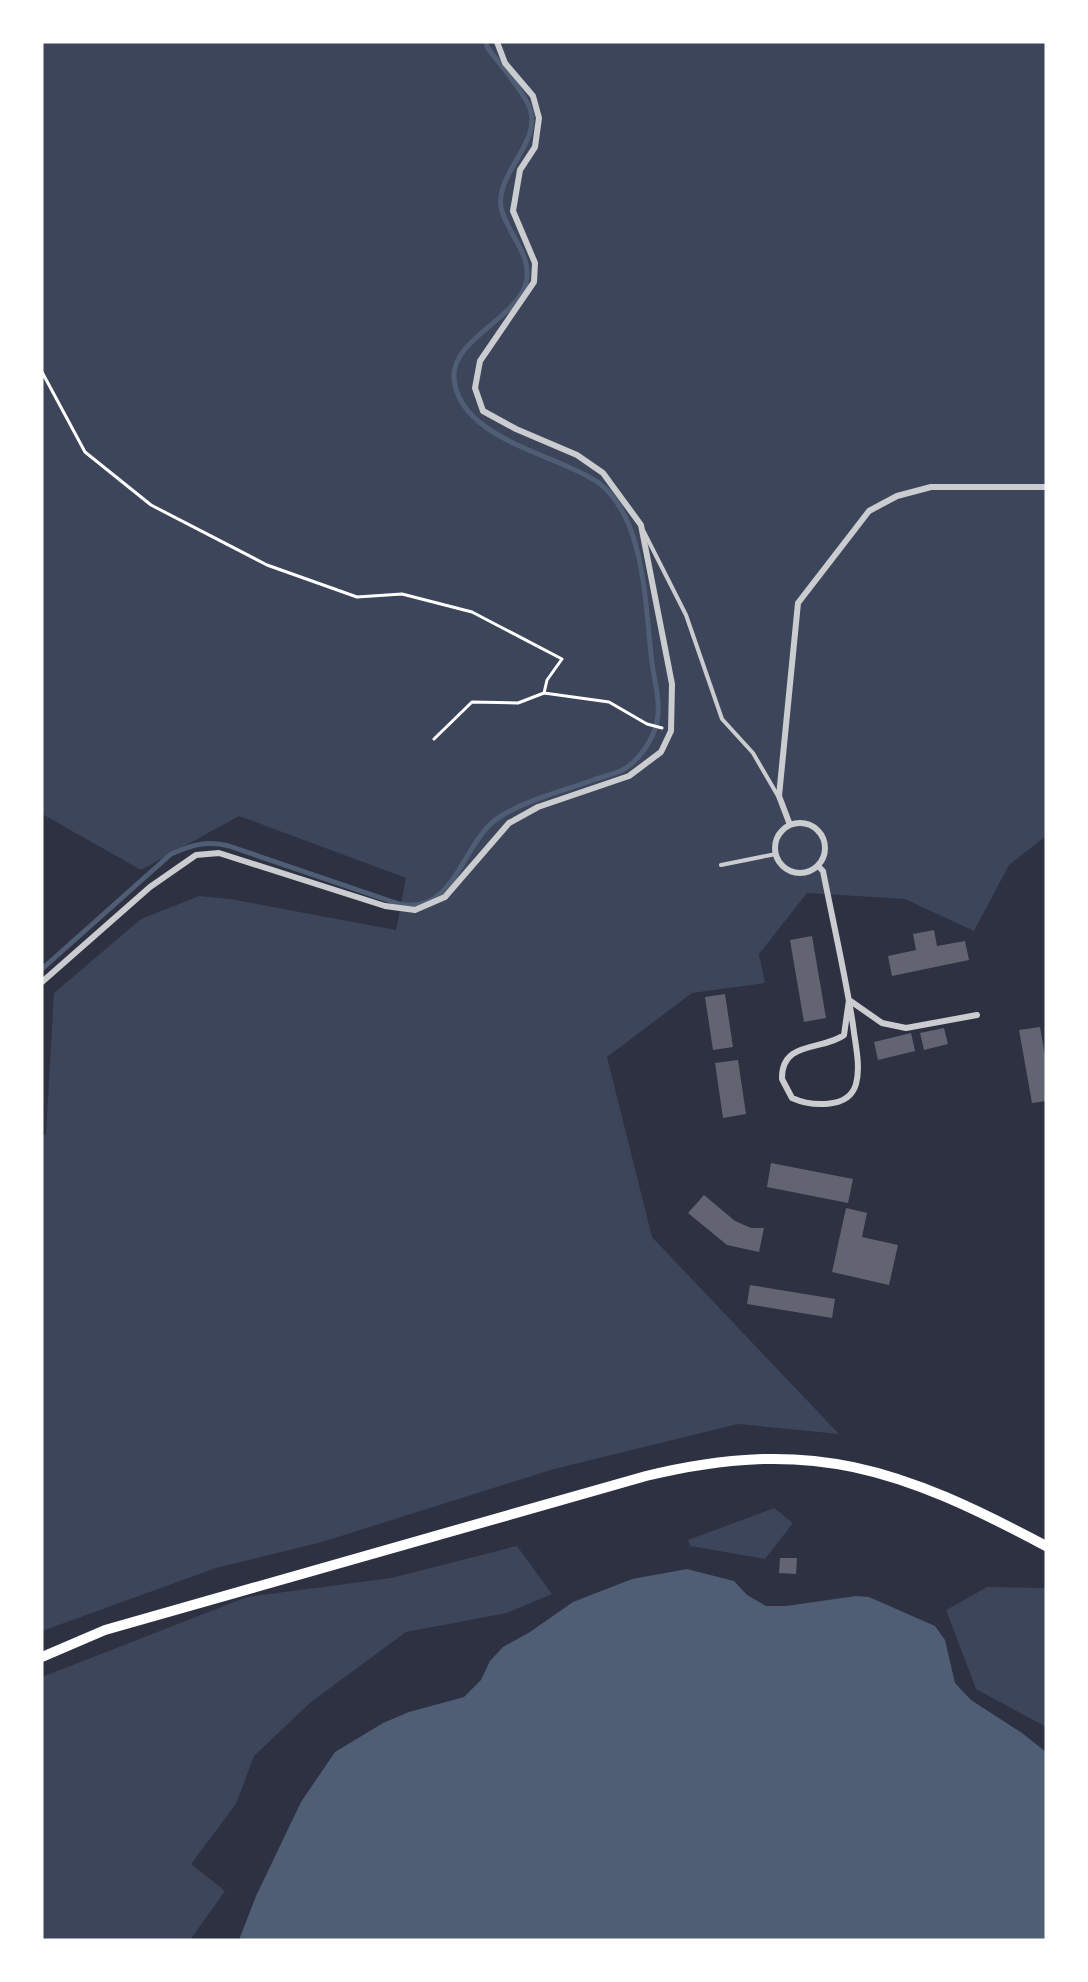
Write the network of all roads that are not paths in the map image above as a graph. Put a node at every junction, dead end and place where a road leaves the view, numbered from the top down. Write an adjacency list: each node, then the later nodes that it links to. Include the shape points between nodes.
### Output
1 (497, 42): 3 (street, via 505,63 533,96 540,118 535,147 520,171 513,211 535,263 534,282 480,361 475,388 483,411 577,455 603,473)
2 (1046, 487): 4 (street, via 931,487 897,496 869,511 798,603)
3 (641, 525): 4 (lane, via 686,615 723,719 753,753); 9 (street, via 672,684 670,731 661,752 629,776 538,807 509,823 445,897 414,910 385,906 219,853 196,855 150,887)
4 (779, 796): 5 (street)
5 (790, 825): 6 (street, via 778,837); 8 (street, via 813,826 823,837 825,853)
6 (776, 854): 7 (lane); 8 (street, via 790,871 805,873)
7 (721, 865)
8 (818, 866): 10 (street, via 823,871)
9 (42, 982)
10 (849, 1000): 10 (street, via 856,1046 855,1087 845,1098 829,1104 792,1098 782,1079 786,1061 799,1049 844,1035); 11 (street, via 882,1023 906,1028)
11 (977, 1015)
12 (1046, 1546): 13 (main road, via 954,1499 875,1471 791,1459 727,1461 646,1476 151,1617 88,1636)
13 (42, 1657)

